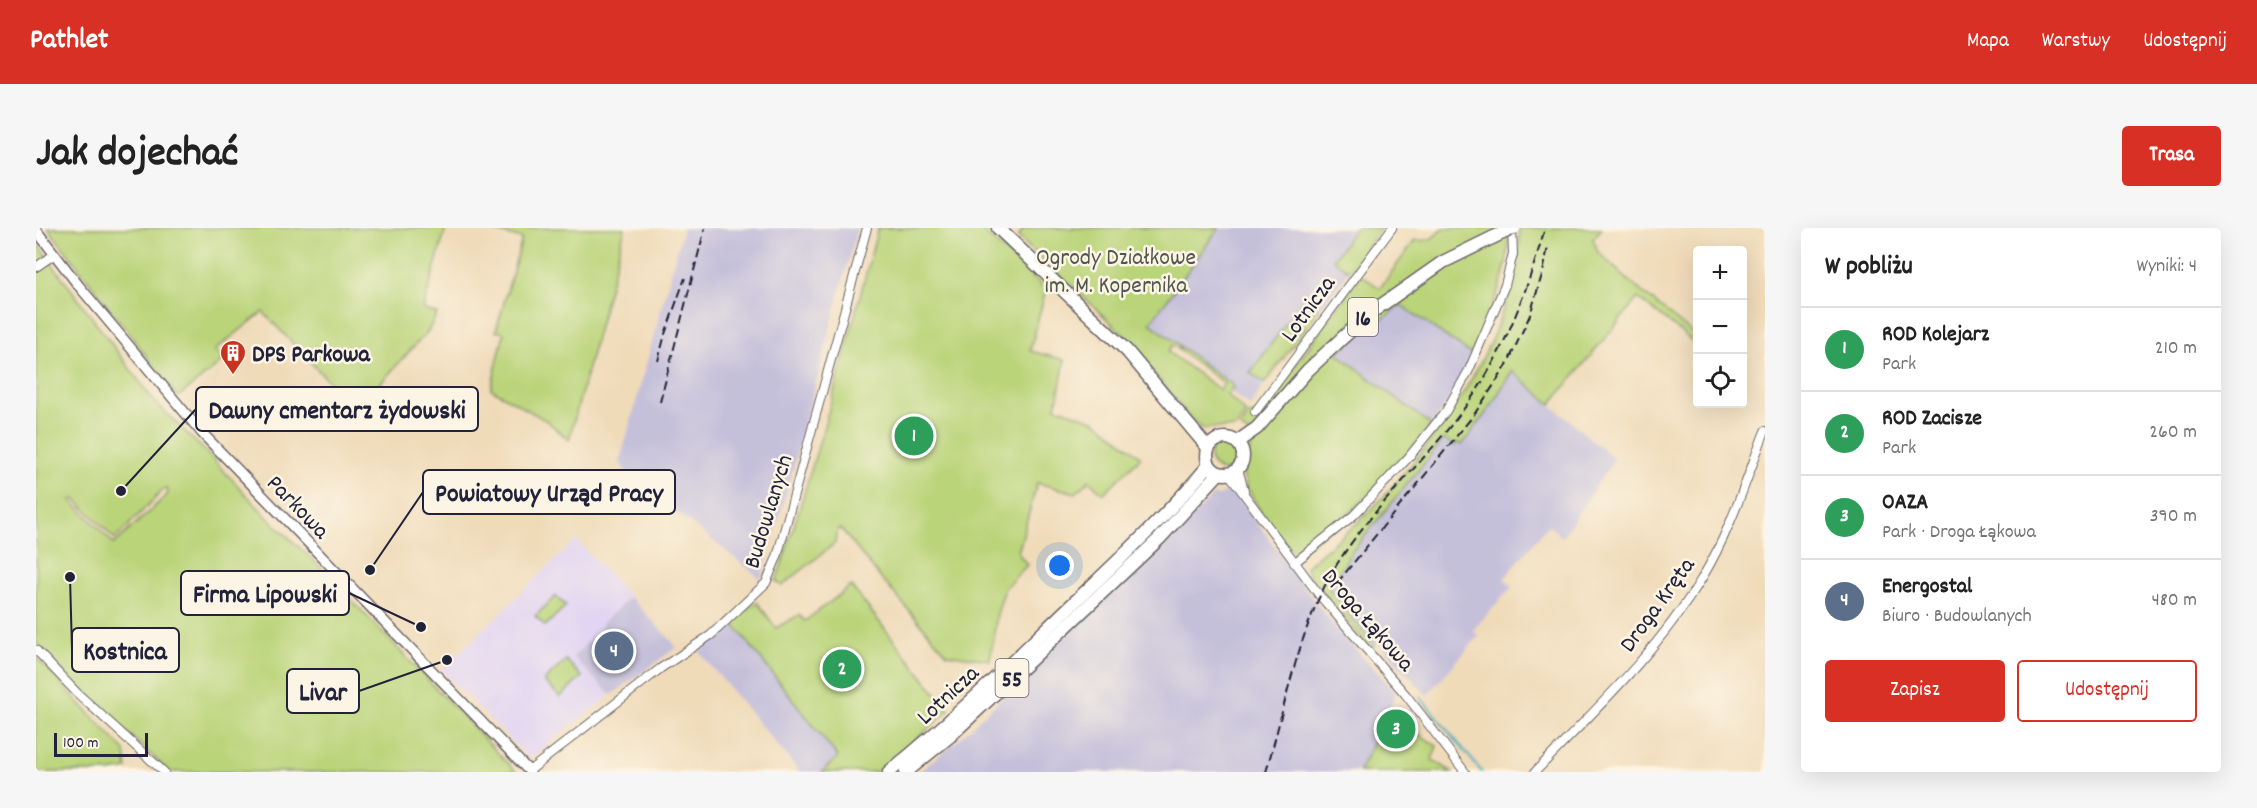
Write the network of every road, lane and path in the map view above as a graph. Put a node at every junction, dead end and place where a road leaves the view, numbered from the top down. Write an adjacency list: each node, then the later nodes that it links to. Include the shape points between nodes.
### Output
1 (867, 228): 16 (street, Budowlanych, via 777,557 766,583 711,635)
2 (998, 228): 10 (main road, via 1127,351 1192,428)
3 (1392, 228): 8 (street, Lotnicza)
4 (1513, 228): 11 (main road, 16, bridge, via 1443,262 1366,315 1308,370); 14 (street, via 1514,254 1505,285 1469,370 1446,411 1354,515)
5 (36, 230): 6 (street, Parkowa)
6 (55, 254): 7 (street); 16 (street, Parkowa, via 202,433)
7 (36, 267)
8 (1256, 412)
9 (1765, 431): 21 (street, Droga Kręta, via 1727,530 1678,615 1622,682)
10 (1212, 445): 11 (main road, via 1224,438); 12 (main road)
11 (1240, 446): 13 (main road, via 1243,460)
12 (1209, 465): 13 (main road); 18 (main road, Lotnicza / 55, via 1136,543 953,718)
13 (1229, 472): 14 (street, Droga Łąkowa); 19 (main road, Lotnicza / 55, via 950,736)
14 (1294, 563): 20 (street, Droga Łąkowa, via 1406,695)
15 (36, 650): 17 (street)
16 (529, 771)
17 (164, 772)
18 (889, 772)
19 (906, 772)
20 (1465, 772)
21 (1535, 772)

